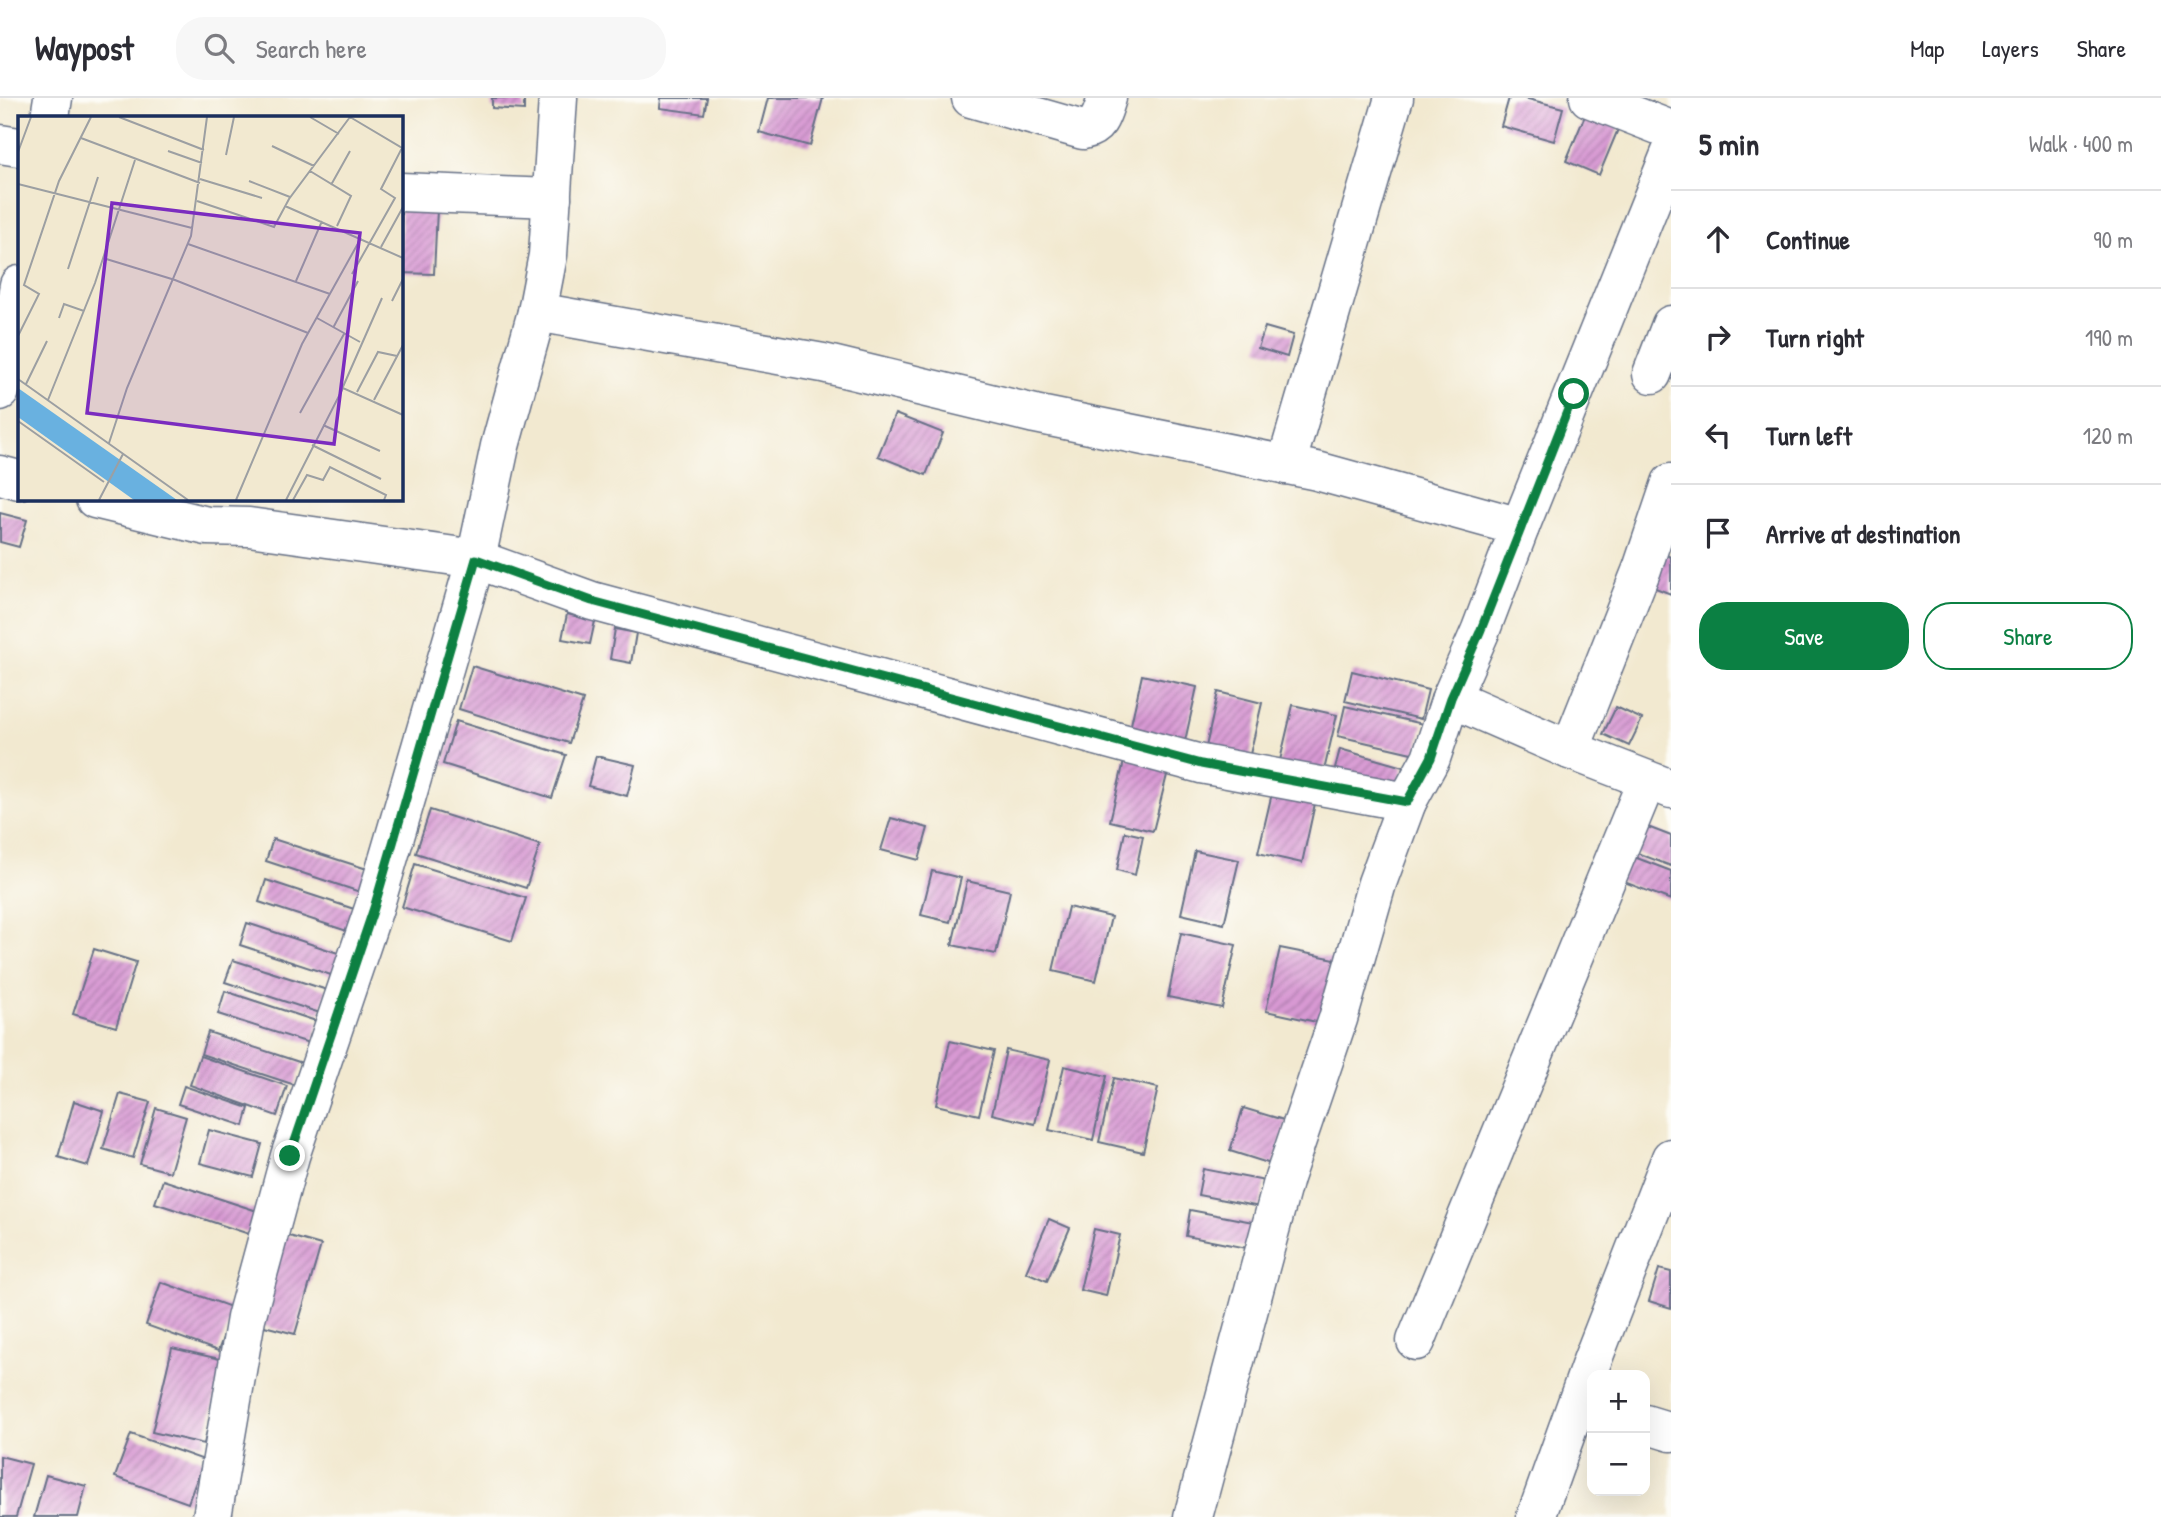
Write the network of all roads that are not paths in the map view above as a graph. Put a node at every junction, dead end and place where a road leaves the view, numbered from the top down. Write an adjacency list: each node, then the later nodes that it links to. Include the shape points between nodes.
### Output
1 (53, 98): 7 (street)
2 (558, 98): 13 (street)
3 (971, 98): 4 (street, via 1083,130 1100,120)
4 (1107, 98)
5 (1394, 98): 19 (street)
6 (1589, 98): 8 (street)
7 (50, 116)
8 (1671, 130)
9 (0, 144): 10 (street)
10 (18, 147)
11 (1671, 152): 24 (street)
12 (402, 191): 13 (street)
13 (552, 198): 15 (street)
14 (18, 291): 18 (street)
15 (537, 312): 19 (street, via 822,363 1035,414); 25 (street, via 500,446)
16 (1671, 325): 17 (street)
17 (1651, 374)
18 (0, 391)
19 (1286, 464): 24 (street)
20 (0, 475): 21 (street)
21 (18, 480)
22 (1671, 483): 27 (street)
23 (98, 500): 25 (street, via 207,526 249,527)
24 (1520, 527): 26 (street)
25 (476, 559): 29 (street, via 592,601 1201,764); 35 (street, via 374,908 290,1156 249,1304)
26 (1451, 698): 27 (street); 29 (street, via 1431,758)
27 (1570, 750): 28 (street)
28 (1659, 784): 31 (street)
29 (1407, 802): 36 (street, via 1284,1178)
30 (1671, 1158): 32 (street)
31 (1416, 1341)
32 (1585, 1405): 37 (street)
33 (1650, 1426): 34 (street)
34 (1671, 1432)
35 (212, 1517)
36 (1193, 1517)
37 (1536, 1517)

